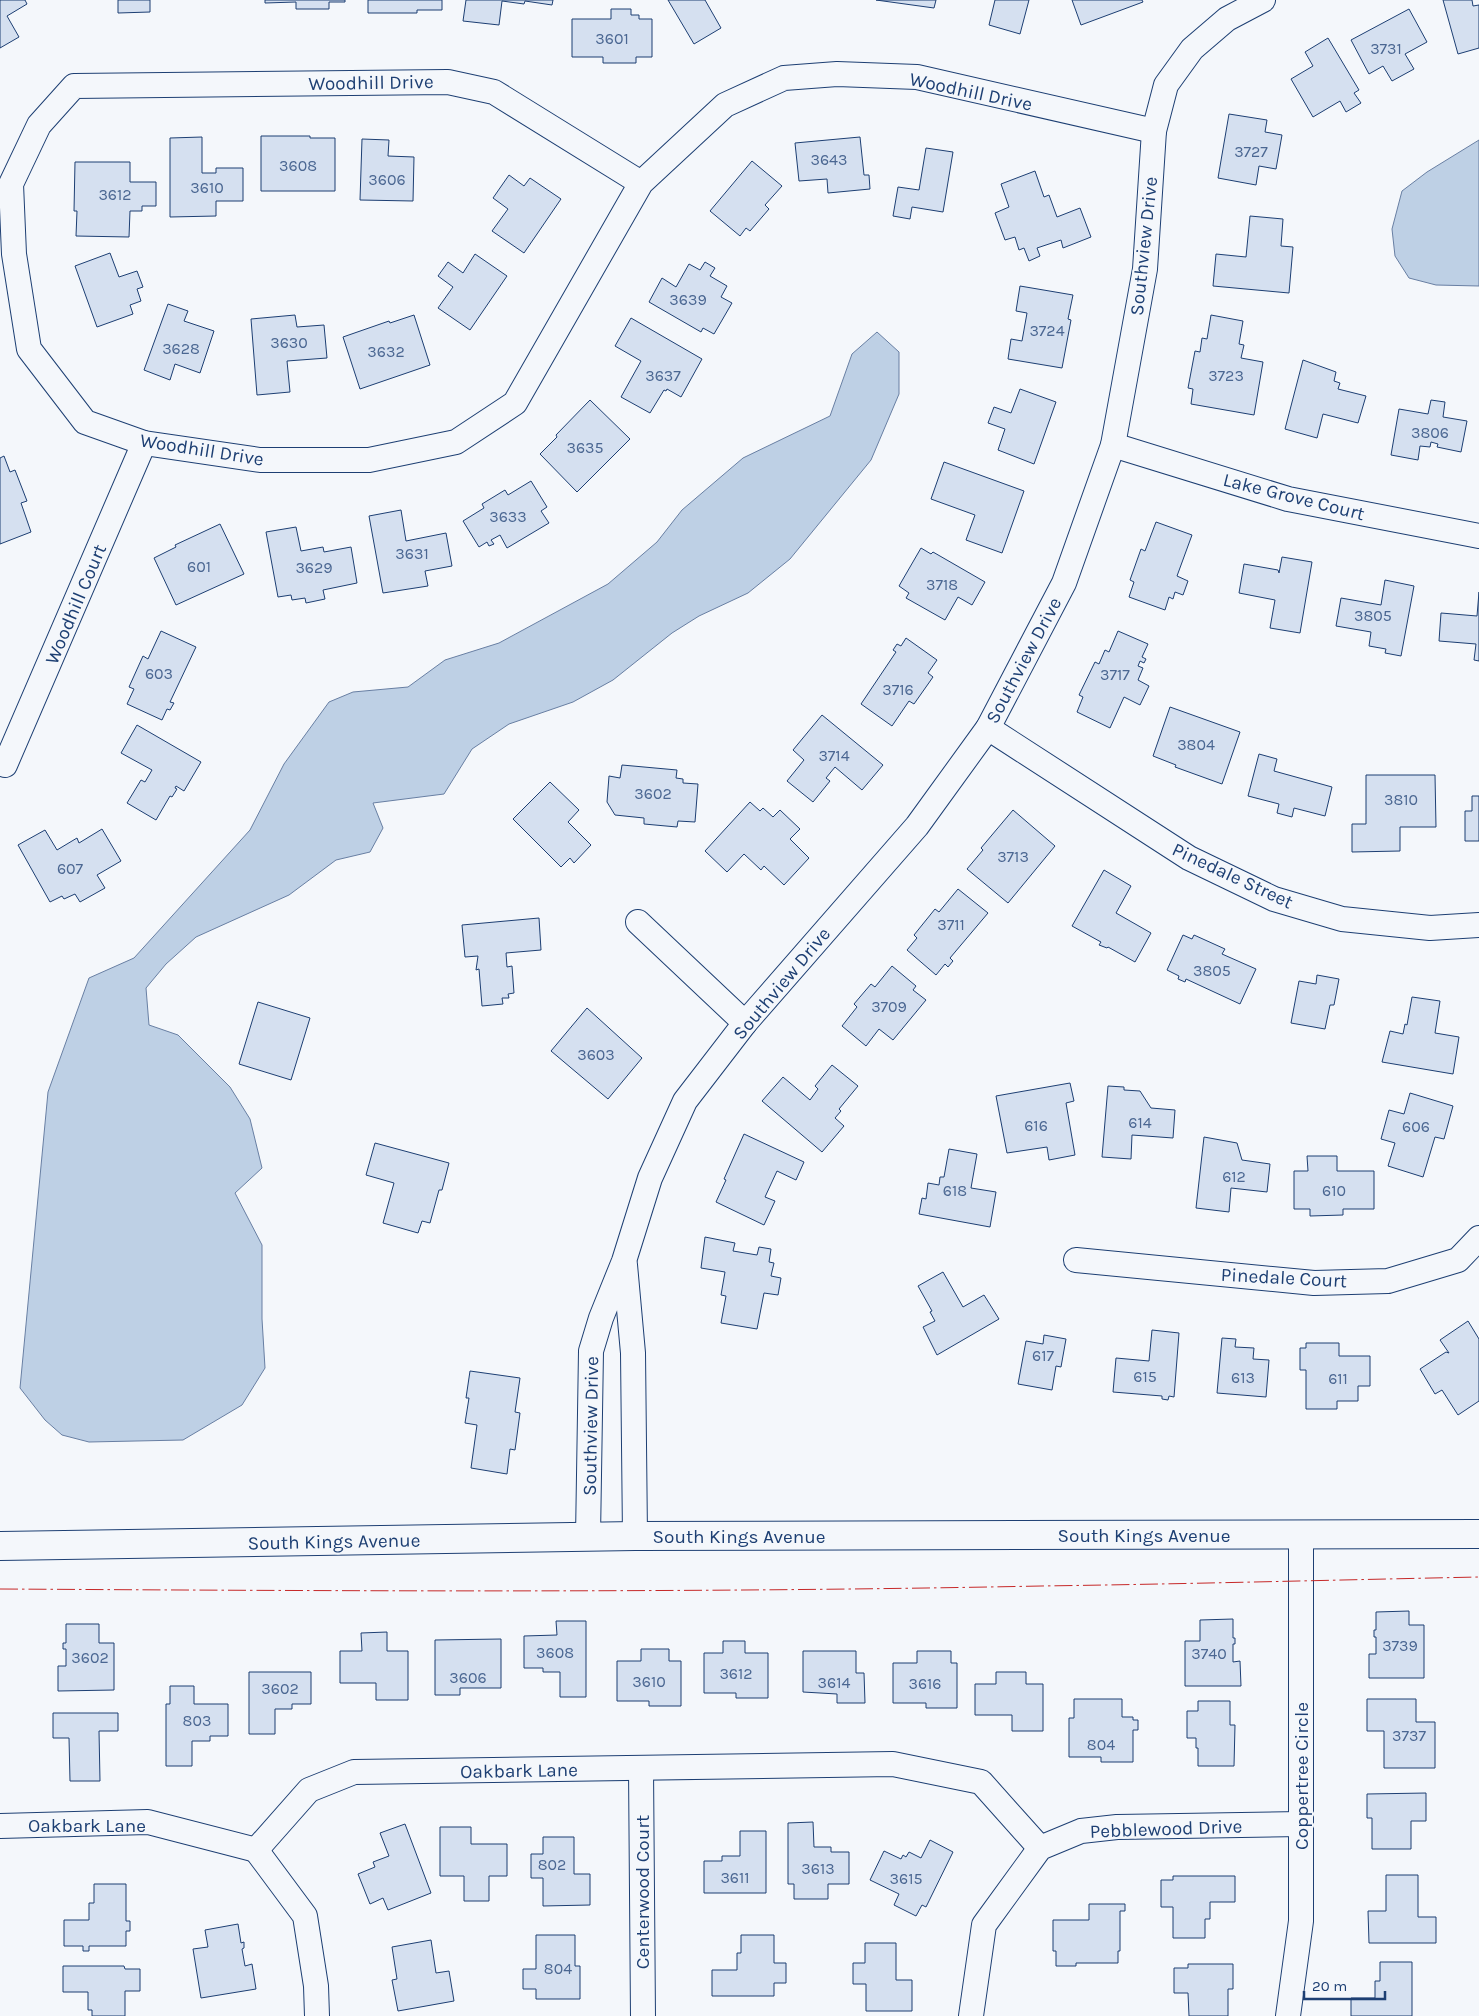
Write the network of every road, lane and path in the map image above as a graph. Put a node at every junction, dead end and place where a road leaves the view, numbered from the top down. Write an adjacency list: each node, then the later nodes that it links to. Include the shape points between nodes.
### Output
1 (1263, 0): 2 (street, Southview Drive, via 1226,19 1192,49 1166,85)
2 (1154, 130): 3 (street, Woodhill Drive, via 917,77 837,74 784,78 725,105); 5 (street, Southview Drive, via 1145,269)
3 (641, 183): 4 (street, Woodhill Drive, via 515,404 456,442 369,460 260,460); 4 (street, Woodhill Drive, via 494,92 448,82 74,86 39,124 11,184 14,254 29,349 85,422)
4 (144, 443): 8 (street, Woodhill Court)
5 (1113, 445): 6 (street, Lake Grove Court, via 1288,499); 7 (street, Southview Drive, via 1064,583)
6 (1479, 536)
7 (988, 728): 10 (street, Pinedale Street, via 1189,858 1274,899 1342,919 1430,928); 11 (street, Southview Drive, via 917,826)
8 (5, 765)
9 (638, 922): 11 (street)
10 (1479, 926)
11 (745, 1023): 14 (street, Southview Drive, via 685,1102 650,1178)
12 (1479, 1238): 13 (street, Pinedale Court, via 1458,1260 1388,1281 1314,1283)
13 (1076, 1260)
14 (624, 1261): 17 (street, Southview Drive, via 633,1352); 18 (street, Southview Drive, via 591,1350)
15 (1301, 1534): 16 (street, South Kings Avenue); 17 (street, South Kings Avenue); 21 (street, Coppertree Circle)
16 (1479, 1534)
17 (635, 1536): 18 (street, South Kings Avenue)
18 (588, 1537): 19 (street, South Kings Avenue)
19 (0, 1546)
20 (641, 1768): 23 (street, Oakbark Lane, via 893,1764 981,1782); 24 (street, Oakbark Lane, via 354,1772 309,1790); 26 (street, Centerwood Court)
21 (1301, 1824): 23 (street, Pebblewood Drive, via 1117,1827 1081,1831); 28 (street, Coppertree Circle, via 1301,1921)
22 (0, 1826): 24 (street, Oakbark Lane, via 148,1822)
23 (1040, 1848): 27 (street, via 984,1925)
24 (256, 1850): 25 (street, via 306,1916 316,1986)
25 (316, 2016)
26 (643, 2016)
27 (971, 2016)
28 (1288, 2016)

